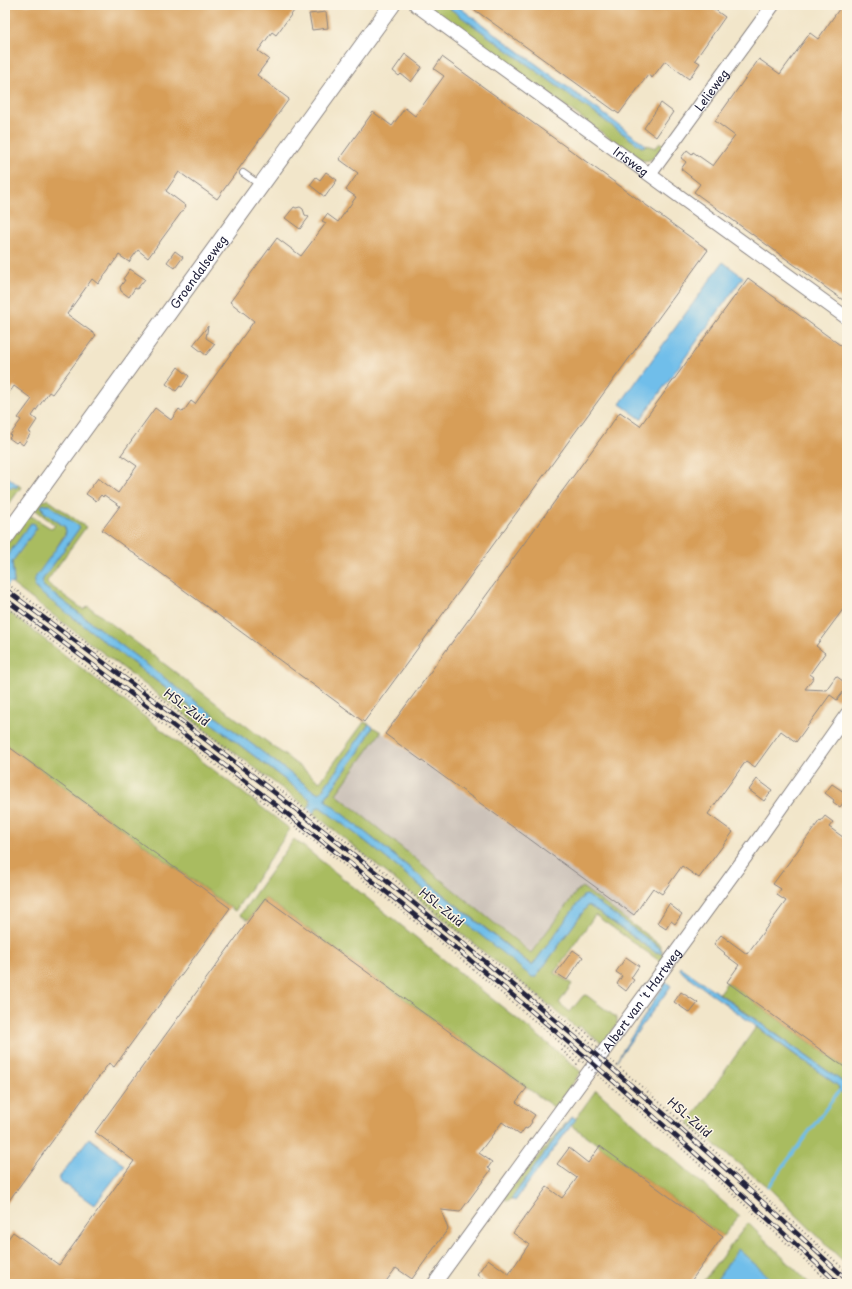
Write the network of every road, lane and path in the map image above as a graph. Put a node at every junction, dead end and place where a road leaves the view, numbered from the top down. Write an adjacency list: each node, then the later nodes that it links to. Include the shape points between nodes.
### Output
1 (392, 5): 6 (street, Groendalseweg)
2 (416, 5): 5 (street, Irisweg)
3 (773, 5): 5 (street, Lelieweg)
4 (243, 173): 6 (lane)
5 (650, 174): 7 (street, Irisweg)
6 (262, 186): 8 (street, Groendalseweg)
7 (847, 318)
8 (5, 538)
9 (5, 582): 12 (path, HSL-Zuid, bridge, via 299,804)
10 (5, 606): 14 (path, bridge, via 322,848 467,964)
11 (847, 714): 17 (street, Albert van 't Hartweg)
12 (578, 1032): 13 (path, via 581,1028); 16 (path, HSL-Zuid, bridge)
13 (595, 1041)
14 (565, 1047): 15 (path, via 562,1050); 18 (path, bridge, via 680,1146)
15 (576, 1063)
16 (847, 1272)
17 (434, 1284)
18 (831, 1284)

